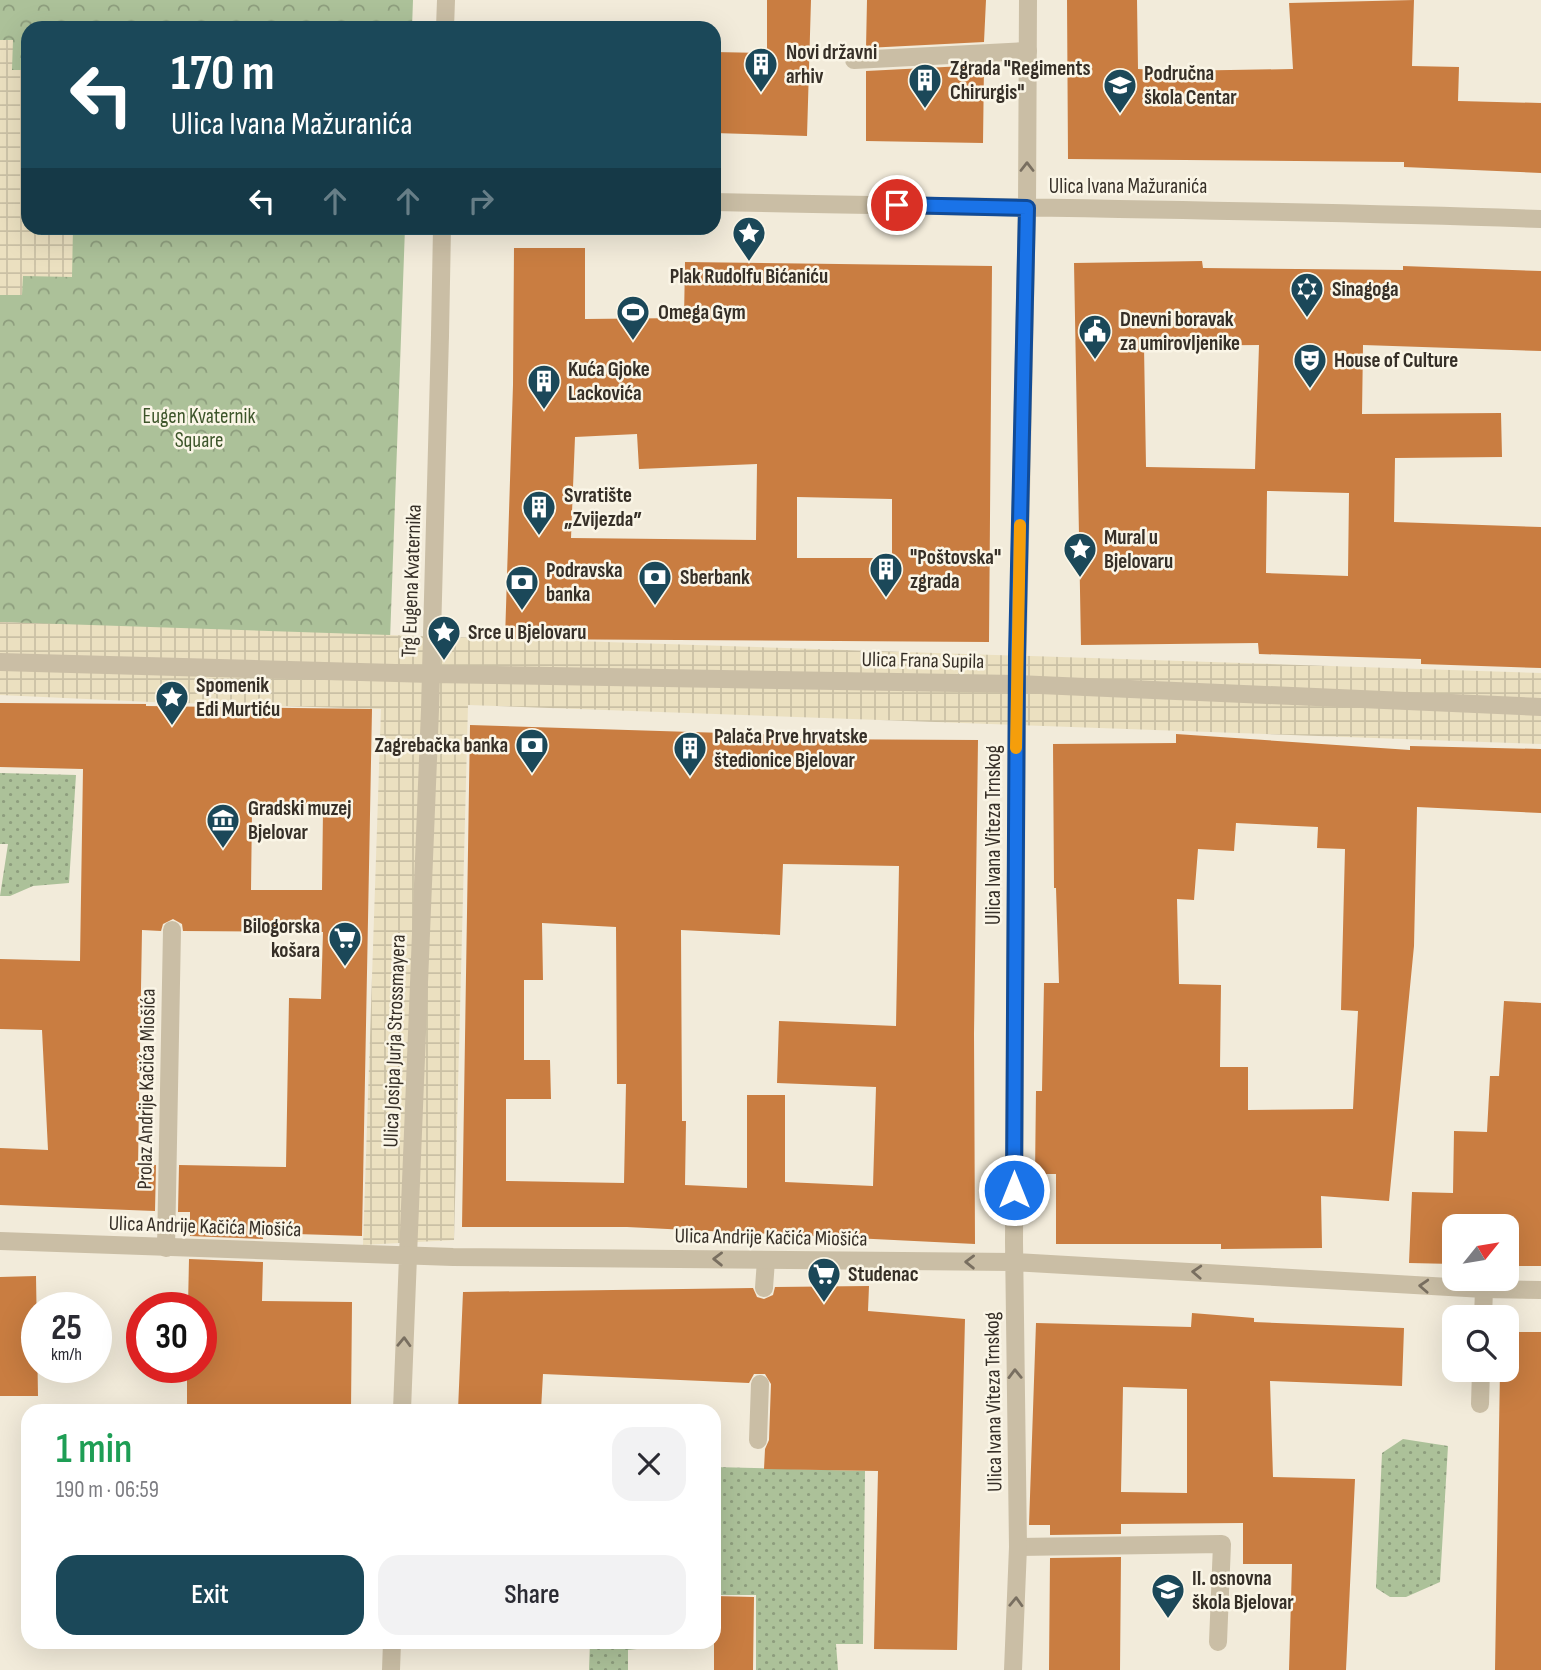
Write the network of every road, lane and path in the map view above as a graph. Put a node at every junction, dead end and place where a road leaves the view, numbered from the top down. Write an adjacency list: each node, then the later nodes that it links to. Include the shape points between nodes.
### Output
1 (446, 0): 3 (street)
2 (1028, 0): 4 (street, Ulica Ivana Viteza Trnskog)
3 (445, 21)
4 (1028, 51): 5 (street); 7 (street, Ulica Ivana Viteza Trnskog, one-way to 4)
5 (854, 60)
6 (721, 202): 7 (street, Ulica Ivana Mažuranića)
7 (1027, 208): 8 (street, Ulica Ivana Mažuranića); 12 (street, Ulica Ivana Viteza Trnskog)
8 (1541, 219)
9 (442, 235): 11 (street, Trg Eugena Kvaternika)
10 (0, 662): 11 (street, Trg Eugena Kvaternika)
11 (431, 674): 12 (street, Ulica Frana Supila); 17 (street, Ulica Josipa Jurja Strossmayera)
12 (1017, 684): 13 (street, Ulica Frana Supila); 19 (street, Ulica Ivana Viteza Trnskog)
13 (1541, 707)
14 (172, 930): 16 (street, Prolaz Andrije Kačića Miošića)
15 (0, 1241): 16 (street, Ulica Andrije Kačića Miošića)
16 (166, 1248): 17 (street, Ulica Andrije Kačića Miošića)
17 (408, 1256): 18 (street, Ulica Andrije Kačića Miošića, one-way to 17); 26 (street, Ulica Josipa Jurja Strossmayera, one-way to 17)
18 (766, 1260): 19 (street, Ulica Andrije Kačića Miošića, one-way to 18); 21 (street)
19 (1014, 1262): 20 (street, Ulica Andrije Kačića Miošića, one-way to 19); 29 (street, Ulica Ivana Viteza Trnskog, one-way to 19)
20 (1442, 1287)
21 (764, 1288)
22 (1519, 1290): 23 (street, Ulica Andrije Kačića Miošića)
23 (1541, 1290)
24 (1481, 1382): 27 (street)
25 (760, 1384): 28 (street)
26 (402, 1404)
27 (1480, 1404)
28 (758, 1440)
29 (1018, 1547): 30 (street, via 1222,1544); 33 (street, Ulica Ivana Viteza Trnskog, one-way to 29)
30 (1217, 1642)
31 (392, 1649): 32 (street)
32 (391, 1670)
33 (1013, 1670)

